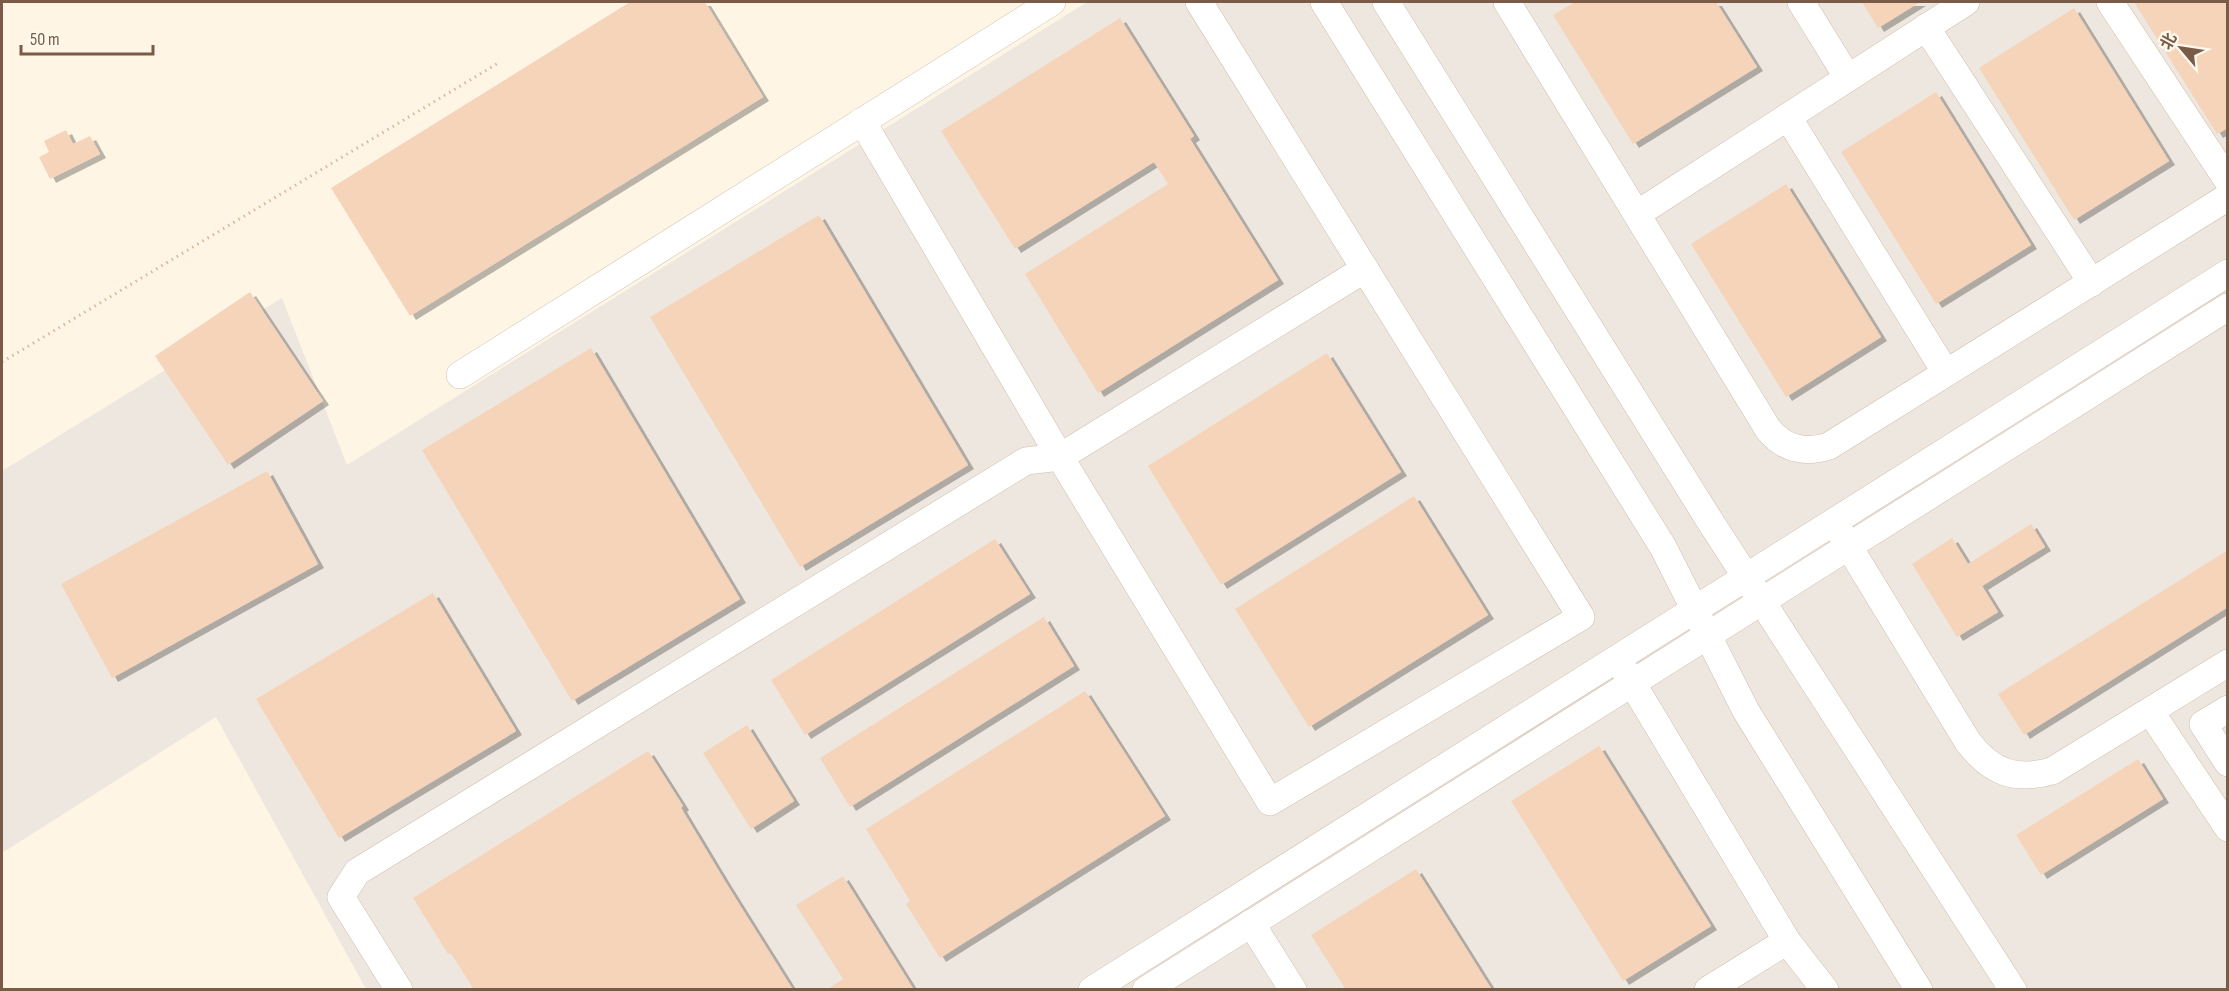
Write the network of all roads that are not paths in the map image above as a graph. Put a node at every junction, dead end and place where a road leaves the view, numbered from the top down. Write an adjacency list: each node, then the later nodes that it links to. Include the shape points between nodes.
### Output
1 (1052, 2): 12 (street)
2 (1199, 2): 16 (street)
3 (1324, 2): 27 (street, via 1663,547)
4 (1386, 2): 25 (street)
5 (1801, 2): 10 (street)
6 (1966, 2): 9 (street)
7 (2110, 2): 13 (street)
8 (1512, 3): 15 (street)
9 (1926, 27): 10 (street); 18 (street)
10 (1848, 78): 11 (street)
11 (1788, 117): 15 (street); 20 (street)
12 (862, 121): 21 (street); 22 (street)
13 (2228, 181)
14 (2228, 198): 18 (street)
15 (1637, 214): 20 (street, via 1768,429 1787,446 1803,450 1829,446)
16 (1365, 269): 22 (street); 22 (street, via 1581,617 1270,802)
17 (2228, 273): 23 (street)
18 (2092, 282): 20 (street)
19 (2228, 307): 24 (street)
20 (1946, 373)
21 (460, 375)
22 (1060, 457): 38 (street, via 1026,461 357,872 341,897)
23 (1833, 520): 24 (street); 25 (street)
24 (1848, 545): 26 (street); 33 (street, via 1968,742 1980,758 1996,769 2034,776 2052,771)
25 (1745, 576): 26 (street); 27 (street)
26 (1761, 600): 28 (street); 45 (street)
27 (1694, 608): 28 (street); 29 (street)
28 (1707, 634): 31 (street); 44 (street, via 1746,711)
29 (1616, 657): 31 (street); 39 (street)
30 (2228, 663): 33 (street)
31 (1632, 682): 36 (street); 37 (street)
32 (2228, 709): 34 (street, via 2204,724)
33 (2150, 711): 35 (street)
34 (2228, 763)
35 (2228, 828)
36 (1251, 923): 40 (street); 41 (street)
37 (1787, 941): 42 (street); 43 (street)
38 (399, 990)
39 (1092, 990)
40 (1146, 990)
41 (1293, 990)
42 (1708, 990)
43 (1825, 990)
44 (1919, 990)
45 (2013, 990)

